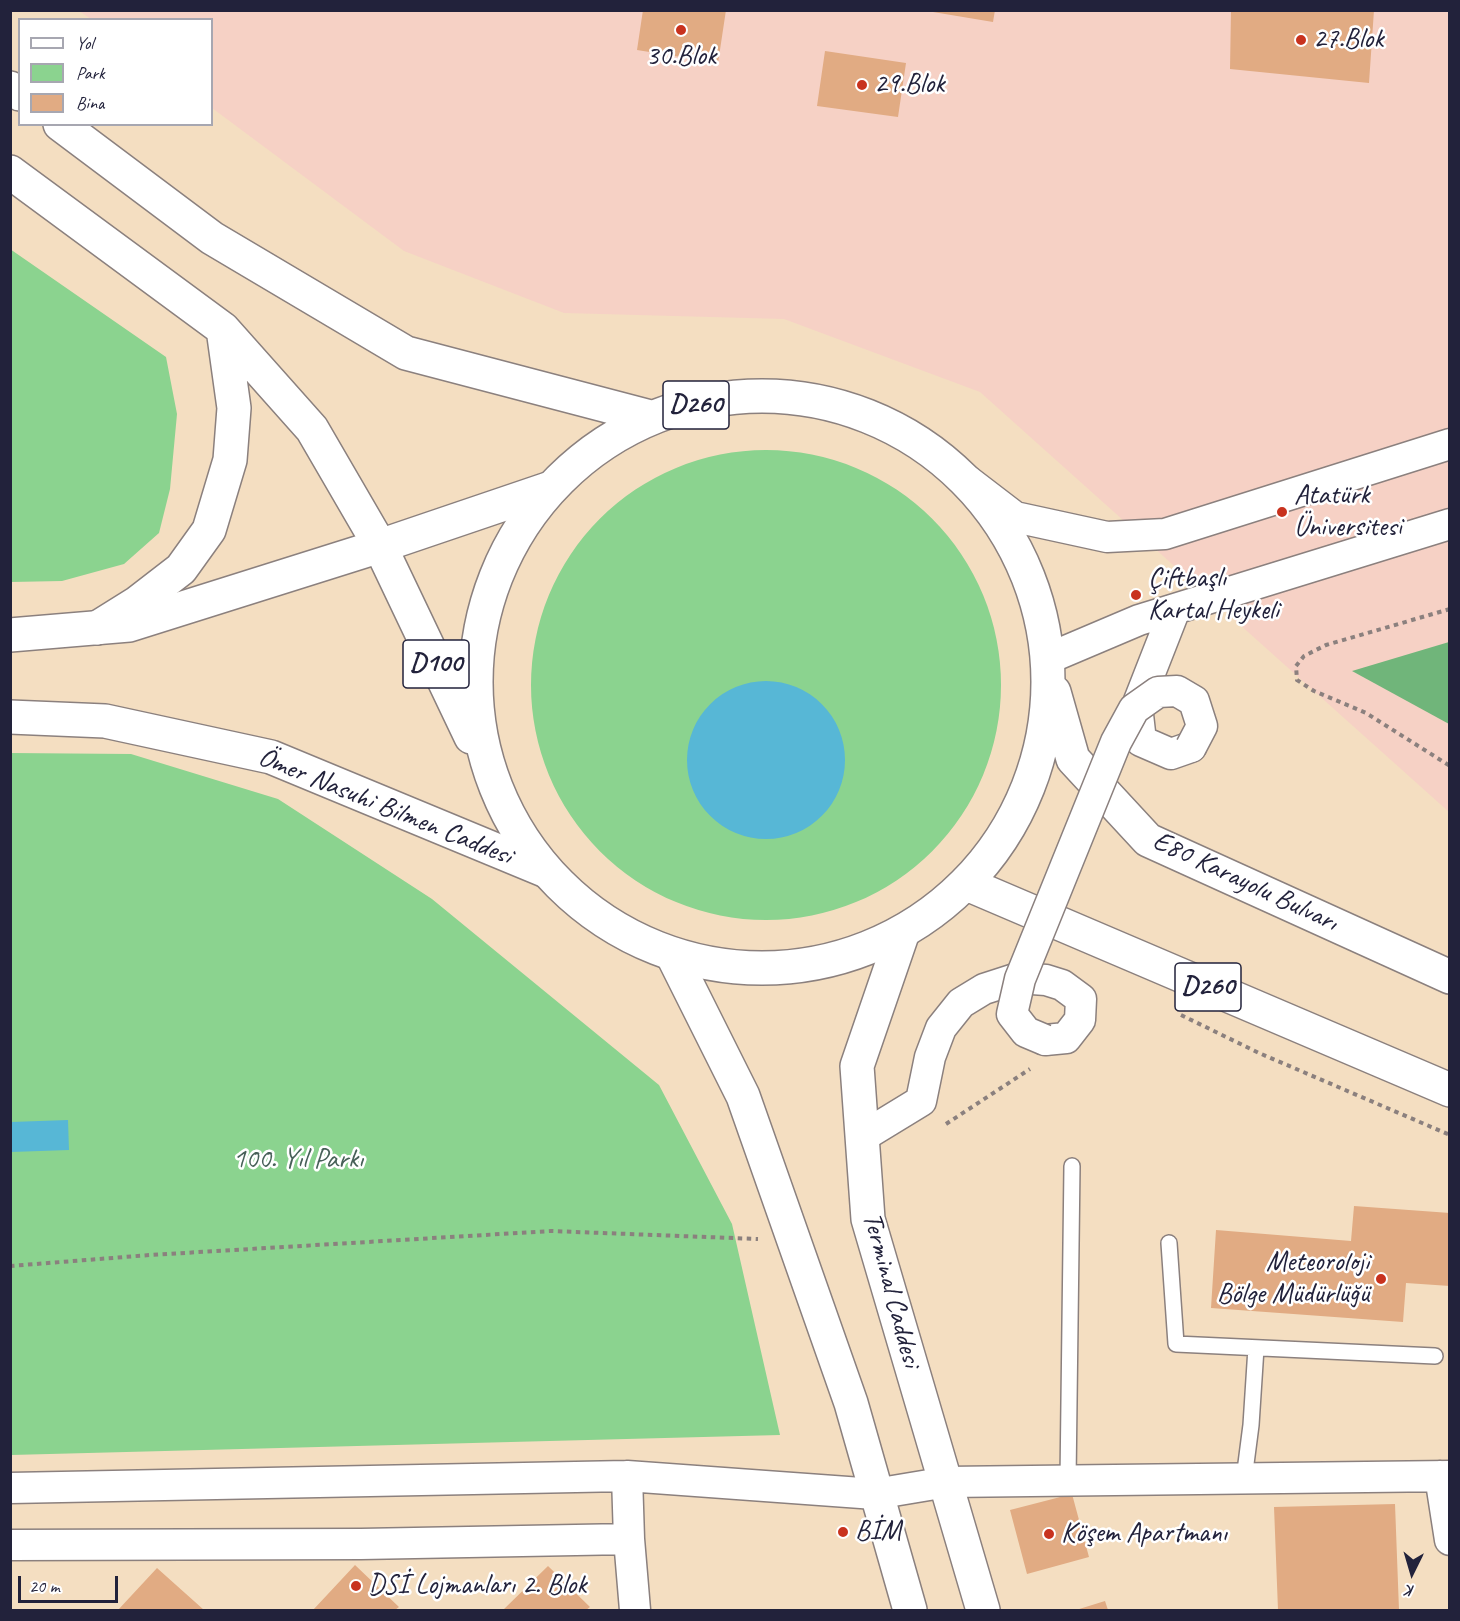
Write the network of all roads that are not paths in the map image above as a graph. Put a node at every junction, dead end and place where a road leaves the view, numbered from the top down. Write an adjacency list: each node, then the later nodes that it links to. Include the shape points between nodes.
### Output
1 (63, 126): 4 (main road, D260, via 212,238 406,353)
2 (10, 172): 3 (main road)
3 (223, 329): 9 (main road, via 312,429); 11 (main road, via 234,408 231,460 208,530 181,569)
4 (650, 417): 6 (main road, D260, via 733,396 819,400 899,429); 7 (main road, D260, via 595,447)
5 (1449, 444): 6 (street, via 1165,534 1107,537 1015,517)
6 (968, 481): 13 (main road, D260, via 1013,540 1041,608)
7 (548, 489): 9 (main road); 15 (main road, D260, via 504,553 479,627 474,705)
8 (1449, 524): 10 (street)
9 (381, 546): 11 (main road, via 129,625); 15 (main road, D100)
10 (1175, 609): 13 (street, via 1139,620); 22 (street, bridge, via 1137,706 1141,741 1171,754 1191,747 1202,726 1194,701 1177,691 1158,692 1134,709 1116,742 1020,979 1012,1014 1040,1053 1066,1038 1080,1020 1081,999 1062,985 1046,980 1018,978 984,989 961,1003 941,1028 921,1101)
11 (97, 628): 12 (main road)
12 (10, 635)
13 (1049, 670): 17 (main road, D260, via 1041,755 1012,824); 20 (main road, E80 Karayolu Bulvarı / D260, via 1073,759 1148,840)
14 (10, 717): 16 (main road, Ömer Nasuhi Bilmen Caddesi, via 105,721 271,757)
15 (491, 781): 16 (main road, D260, via 514,828)
16 (544, 870): 19 (main road, D260, via 603,921)
17 (967, 884): 18 (main road, D260); 21 (main road, D260)
18 (903, 932): 19 (main road, D260, via 828,961 750,968); 22 (main road, Terminal Caddesi, via 857,1066)
19 (672, 954): 33 (main road, via 743,1096 851,1402)
20 (1449, 977)
21 (1449, 1090)
22 (862, 1137): 31 (main road, Terminal Caddesi, via 868,1219)
23 (1072, 1166): 30 (lane)
24 (1169, 1243): 25 (lane, via 1176,1344)
25 (1256, 1348): 26 (lane); 29 (lane)
26 (1436, 1356)
27 (627, 1476): 32 (street); 33 (street); 34 (street)
28 (1445, 1476): 29 (street); 35 (street)
29 (1244, 1479): 30 (street)
30 (1068, 1480): 31 (street)
31 (947, 1482): 33 (street); 39 (main road, Terminal Caddesi)
32 (10, 1488)
33 (875, 1494): 38 (main road)
34 (628, 1539): 36 (street); 37 (street)
35 (1449, 1540)
36 (10, 1545)
37 (635, 1611)
38 (910, 1611)
39 (983, 1611)

